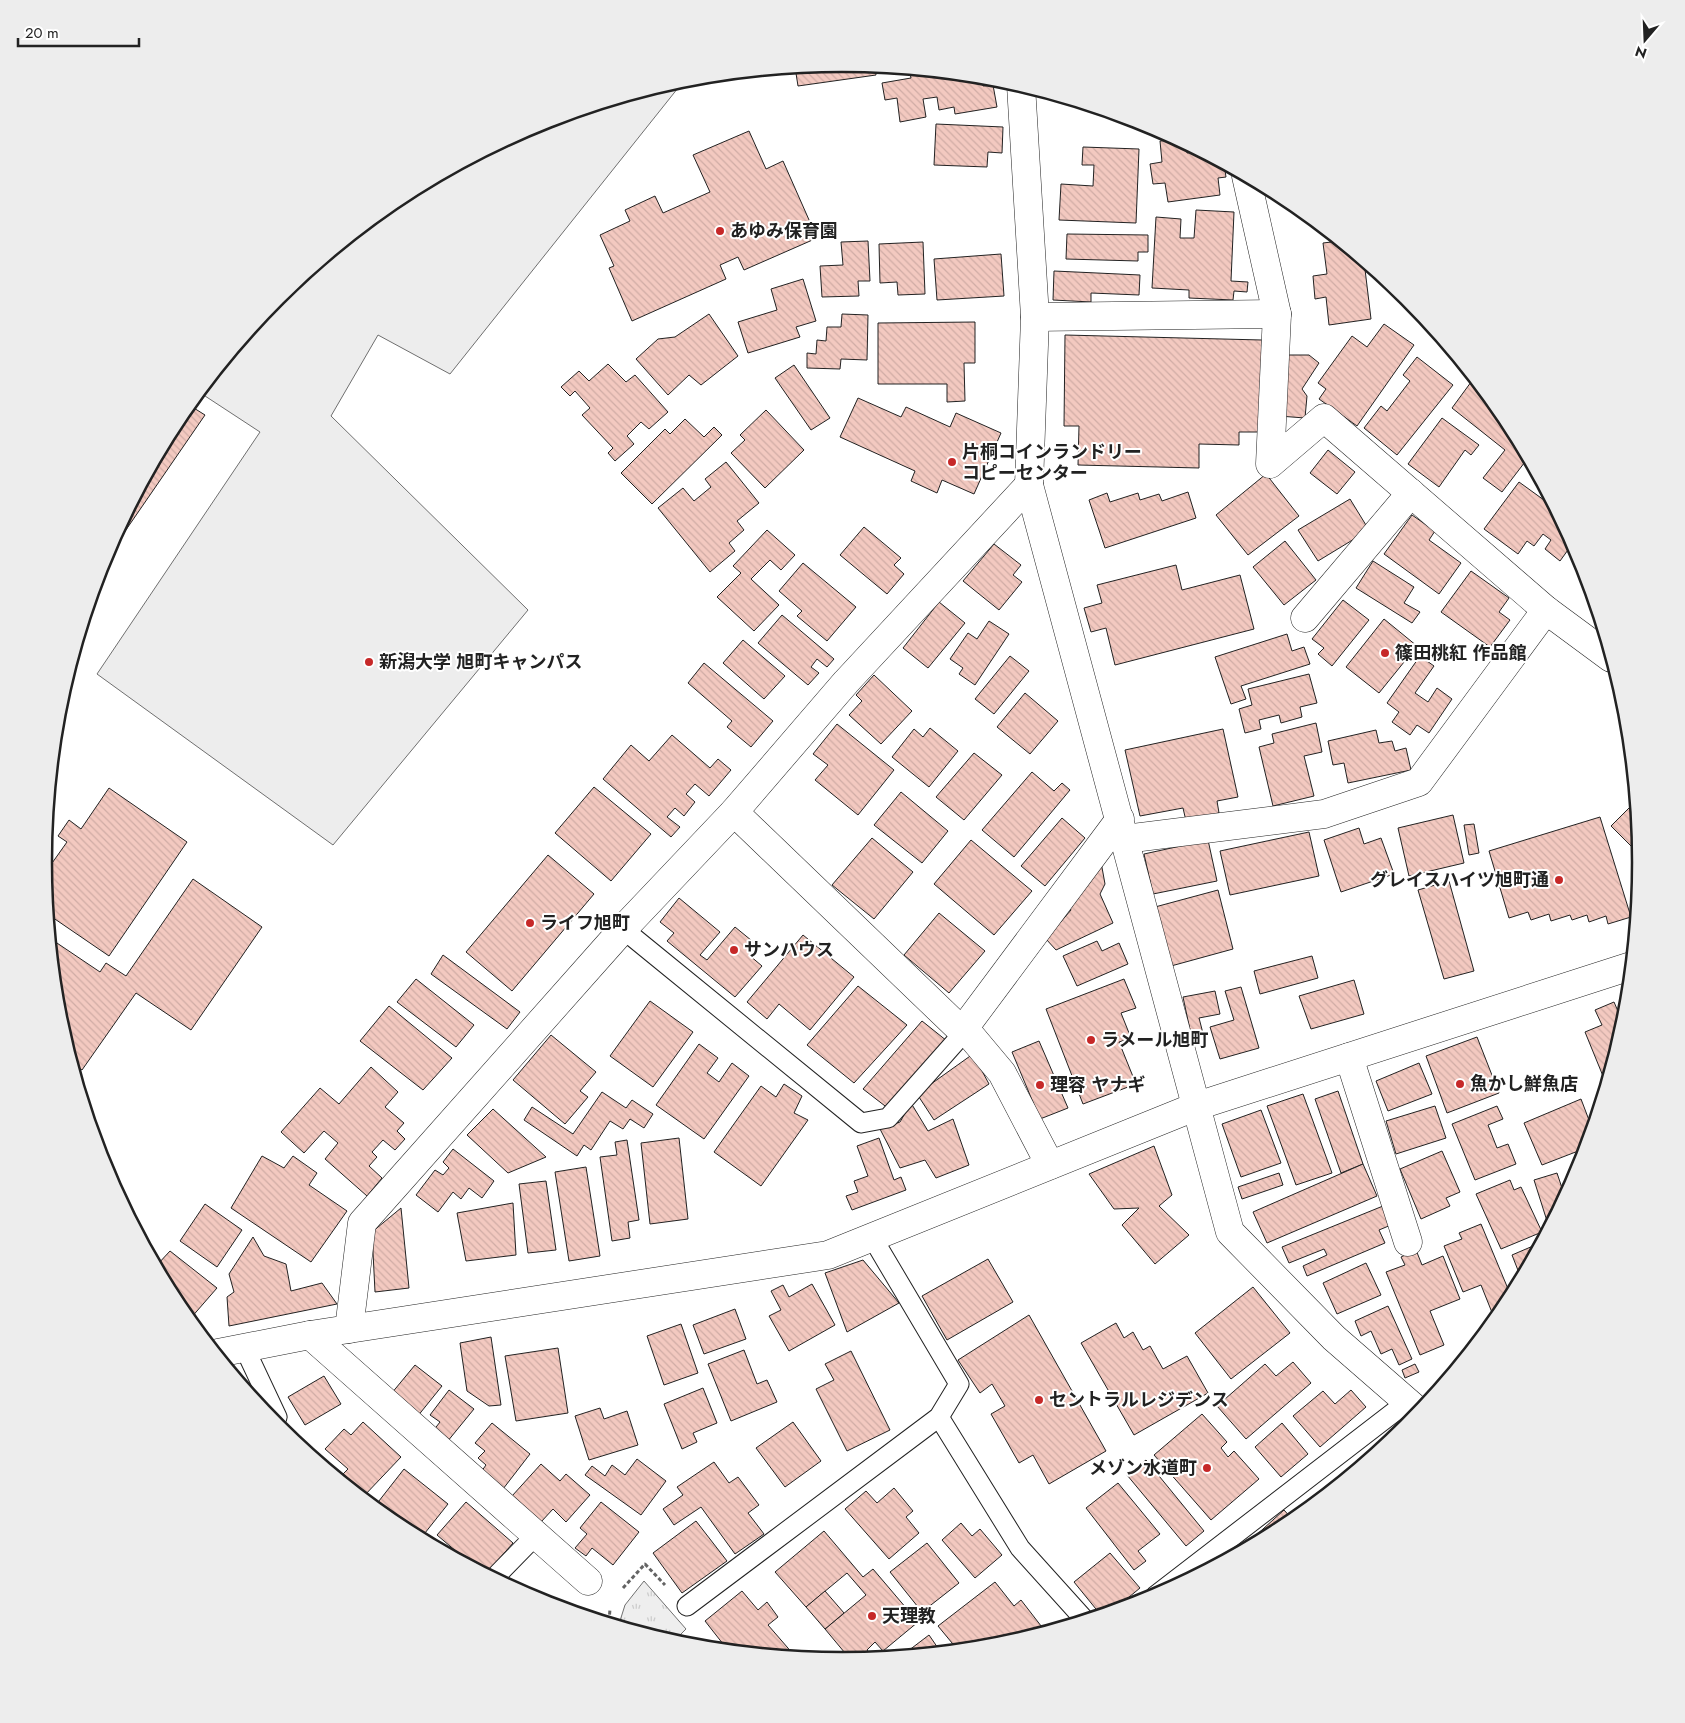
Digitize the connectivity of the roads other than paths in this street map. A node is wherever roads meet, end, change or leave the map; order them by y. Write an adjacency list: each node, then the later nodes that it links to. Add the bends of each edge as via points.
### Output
1 (1021, 92): 4 (street)
2 (1248, 183): 3 (street)
3 (1277, 314): 4 (street); 6 (street, via 1270,464 1324,418)
4 (1036, 317): 5 (street)
5 (1029, 485): 10 (street, via 846,682); 11 (street)
6 (1411, 493): 7 (street); 8 (street)
7 (1546, 610): 9 (street); 11 (street, via 1419,782 1324,814)
8 (1305, 618)
9 (1605, 653)
10 (734, 812): 12 (street); 14 (street)
11 (1123, 829): 14 (street); 16 (street)
12 (623, 930): 14 (lane, via 861,1124 888,1118); 20 (street, via 362,1223)
13 (1626, 968): 15 (street)
14 (964, 1030): 17 (street, via 1002,1073)
15 (1349, 1057): 16 (street); 19 (street)
16 (1197, 1106): 17 (street); 24 (street, via 1230,1232 1334,1338)
17 (1050, 1165): 18 (street)
18 (872, 1237): 20 (street, via 828,1255); 26 (lane, via 959,1384)
19 (1408, 1242)
20 (350, 1329): 21 (street)
21 (310, 1335): 22 (street); 27 (street)
22 (245, 1349): 23 (street); 25 (lane)
23 (224, 1352)
24 (1413, 1407): 28 (lane)
25 (273, 1408)
26 (939, 1417): 31 (lane); 32 (lane, via 1020,1548)
27 (537, 1534): 29 (lane); 30 (street)
28 (1188, 1572)
29 (499, 1573)
30 (588, 1580)
31 (687, 1606)
32 (1080, 1615)

